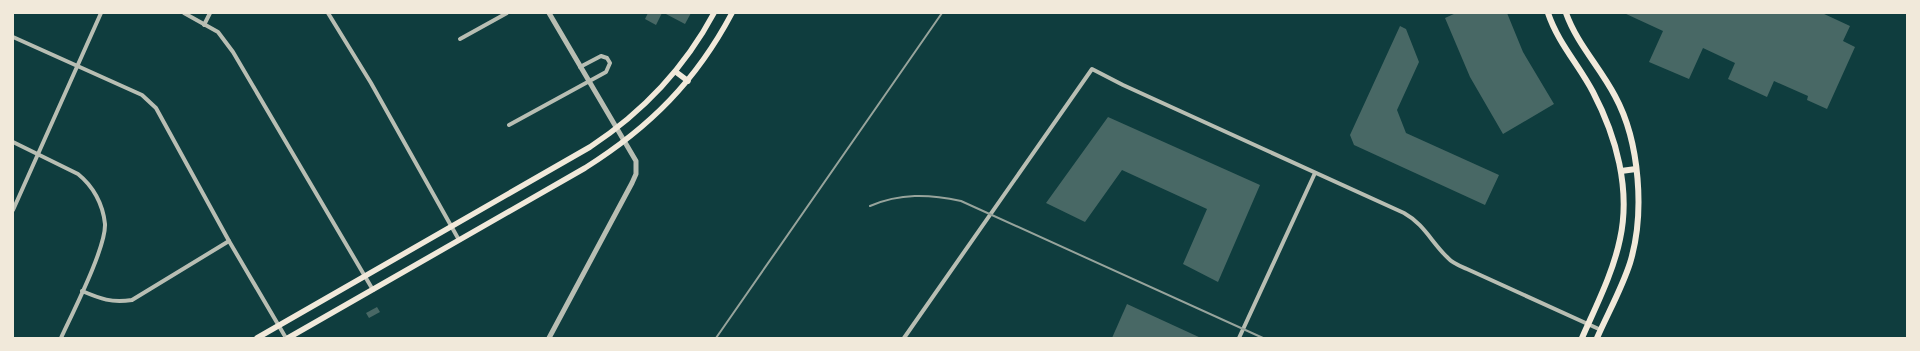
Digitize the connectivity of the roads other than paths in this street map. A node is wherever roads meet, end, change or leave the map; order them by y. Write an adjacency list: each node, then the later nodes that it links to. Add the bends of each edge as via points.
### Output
1 (101, 13): 14 (street)
2 (184, 13): 11 (street)
3 (210, 13): 11 (street)
4 (328, 13): 28 (street, via 371,83)
5 (507, 13): 13 (street)
6 (549, 13): 15 (street)
7 (714, 13): 16 (main road)
8 (732, 13): 17 (main road, via 706,57)
9 (1548, 13): 25 (main road, via 1553,27 1604,112)
10 (1566, 13): 24 (main road, via 1582,46 1616,97 1626,122)
11 (204, 25): 31 (street, via 218,32 232,52)
12 (13, 37): 14 (street)
13 (460, 39)
14 (78, 66): 23 (street); 30 (street, via 142,95 156,108)
15 (580, 67): 18 (street); 18 (street, via 600,56 609,61 608,69)
16 (676, 72): 17 (main road); 20 (main road, via 645,106)
17 (688, 81): 22 (main road, via 660,111)
18 (588, 82): 19 (street); 20 (street)
19 (509, 125)
20 (616, 129): 22 (street); 28 (main road)
21 (13, 142): 23 (street)
22 (624, 142): 29 (main road, via 585,168); 40 (street, via 636,161 636,174)
23 (38, 154): 27 (street); 33 (street, via 78,174 100,202 105,225 104,235)
24 (1636, 170): 25 (main road); 36 (main road, via 1636,237 1630,263)
25 (1621, 171): 34 (main road, via 1621,238 1612,268)
26 (1315, 173): 34 (street, via 1413,218 1448,259 1460,266); 41 (street, via 1092,69); 42 (street)
27 (13, 210)
28 (451, 227): 29 (street); 31 (main road)
29 (459, 240): 32 (main road)
30 (229, 241): 33 (street, via 132,300 104,300); 35 (street)
31 (365, 276): 32 (street); 35 (main road)
32 (373, 290): 39 (main road)
33 (82, 291): 37 (street)
34 (1588, 324): 36 (street); 43 (main road)
35 (278, 326): 38 (main road); 39 (street)
36 (1601, 330): 44 (main road)
37 (61, 338)
38 (257, 338)
39 (287, 338)
40 (549, 338)
41 (904, 338)
42 (1239, 338)
43 (1582, 338)
44 (1597, 338)

